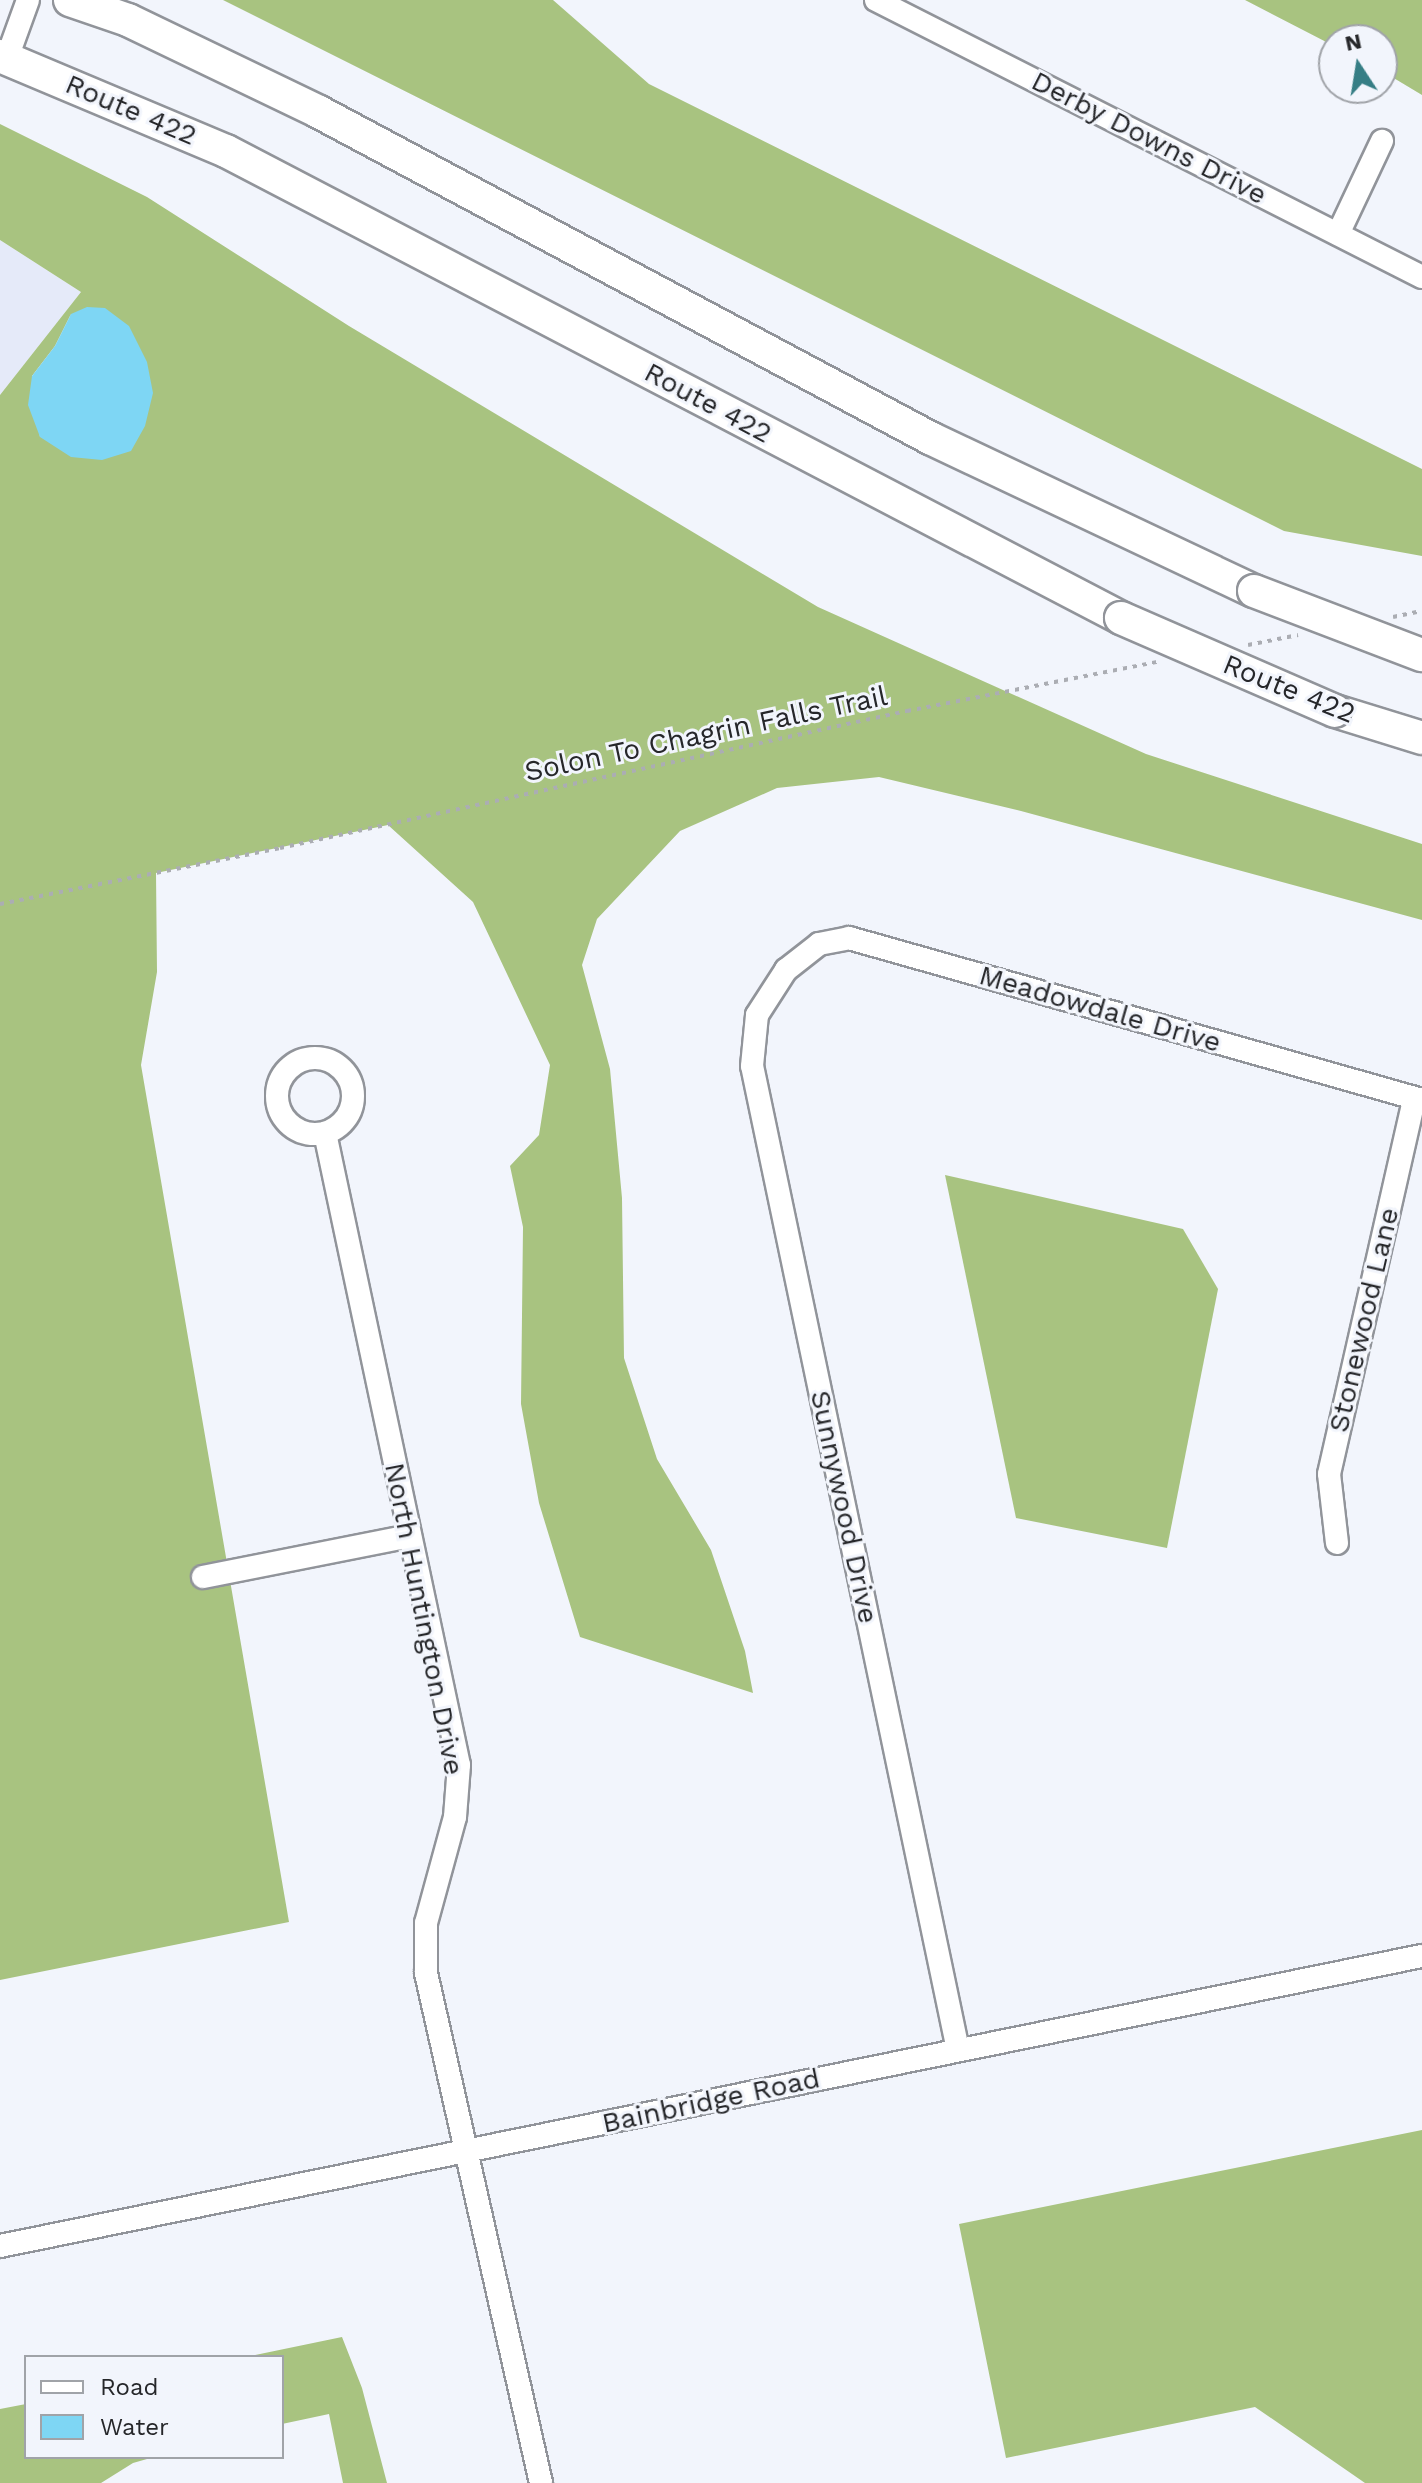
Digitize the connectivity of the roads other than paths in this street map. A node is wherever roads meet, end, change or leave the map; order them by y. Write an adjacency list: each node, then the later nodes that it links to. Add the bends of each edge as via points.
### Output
1 (28, 0): 4 (street)
2 (70, 0): 8 (highway, bridge, via 128,20 319,112 930,438 1254,591)
3 (876, 0): 6 (street, Derby Downs Drive)
4 (4, 57): 9 (highway, Route 422, bridge, via 226,151 1121,618 1335,711)
5 (1382, 141): 6 (street)
6 (1338, 234): 7 (street, Derby Downs Drive)
7 (1422, 277)
8 (1422, 655)
9 (1422, 738)
10 (786, 970): 11 (street, Meadowdale Drive, via 819,944 849,938); 17 (street, Sunnywood Drive, via 757,1015 752,1066)
11 (1418, 1100): 14 (street, Stonewood Lane, via 1329,1474)
12 (325, 1133): 13 (street, North Huntington Drive)
13 (410, 1536): 15 (street); 18 (street, North Huntington Drive, via 459,1765 455,1817 426,1923 426,1973)
14 (1337, 1543)
15 (203, 1577)
16 (1422, 1956): 17 (street, Bainbridge Road)
17 (958, 2050): 18 (street, Bainbridge Road)
18 (467, 2151): 19 (street, Bainbridge Road); 20 (street, North Huntington Drive)
19 (0, 2246)
20 (541, 2483)

